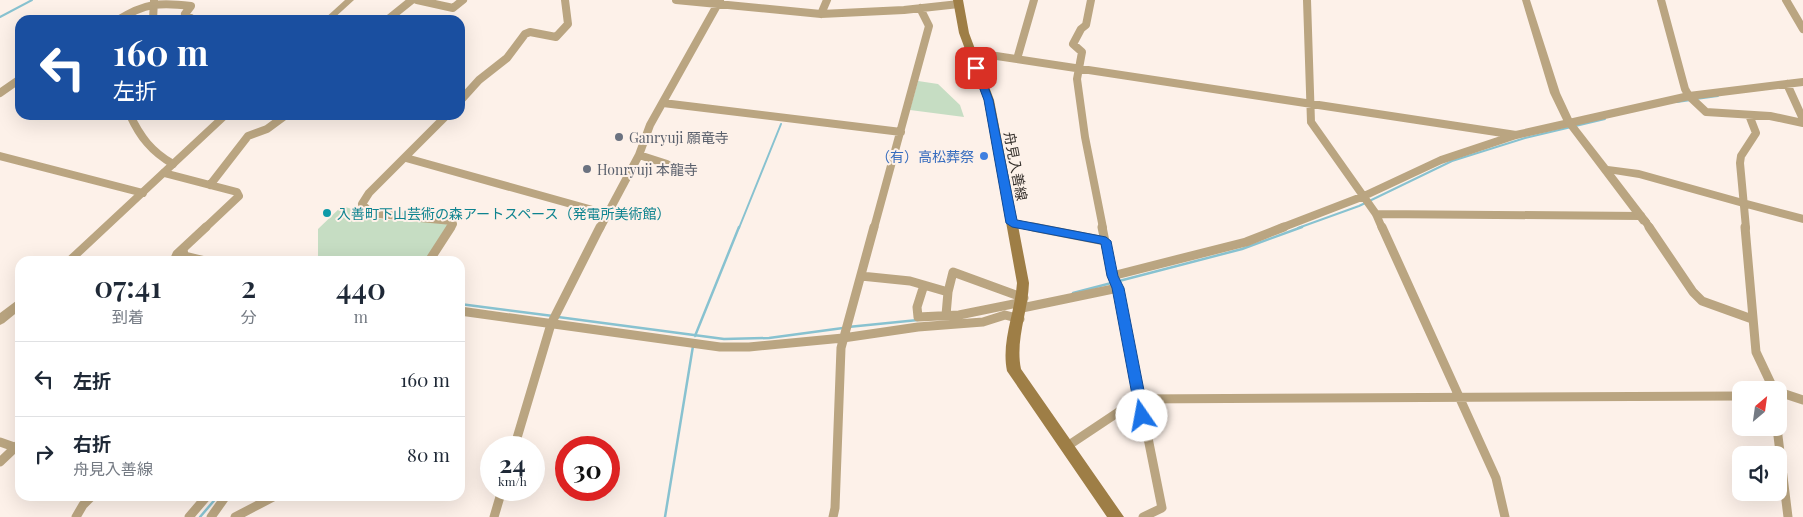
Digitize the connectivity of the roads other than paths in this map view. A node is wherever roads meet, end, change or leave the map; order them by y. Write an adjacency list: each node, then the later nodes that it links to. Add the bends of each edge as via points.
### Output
1 (350, 0): 22 (street)
2 (412, 0): 23 (street)
3 (417, 0): 4 (street, via 453,8)
4 (463, 0)
5 (566, 0): 32 (street, via 568,24 556,37 525,34 506,58)
6 (676, 0): 15 (street)
7 (827, 0): 18 (street)
8 (1034, 0): 26 (street)
9 (1091, 0): 27 (street, via 1086,25 1073,44 1082,52)
10 (1308, 0): 35 (street)
11 (1526, 0): 42 (street, via 1555,94)
12 (1662, 0): 33 (street)
13 (1786, 0): 24 (street)
14 (154, 1): 19 (street); 20 (street); 21 (street, via 191,6)
15 (719, 2): 18 (street); 34 (street)
16 (959, 2): 17 (street); 25 (main road, 舟見入善線)
17 (920, 8): 18 (street); 43 (street, via 929,26)
18 (821, 14)
19 (125, 15)
20 (153, 15)
21 (186, 15)
22 (333, 15)
23 (393, 15)
24 (1803, 29)
25 (970, 52): 26 (street); 60 (main road, 舟見入善線, via 989,100)
26 (1017, 59): 27 (street)
27 (1078, 69): 35 (street); 61 (street, via 1085,136)
28 (15, 82): 31 (street)
29 (1803, 82): 30 (street)
30 (1787, 84): 33 (street); 41 (street)
31 (0, 93)
32 (465, 95)
33 (1689, 96): 36 (street, via 1706,112); 42 (street)
34 (663, 103): 43 (street); 45 (street, via 650,125)
35 (1311, 103): 44 (street); 54 (street, via 1311,122 1315,130)
36 (1749, 115): 41 (street); 55 (street, via 1756,134 1741,156)
37 (132, 120): 48 (street, via 154,154)
38 (221, 120): 48 (street)
39 (279, 120): 52 (street, via 248,136)
40 (442, 120): 47 (street)
41 (1803, 121)
42 (1569, 122): 44 (street); 50 (street)
43 (901, 132): 67 (street)
44 (1516, 135): 54 (street, via 1442,160)
45 (639, 155): 49 (street); 56 (street)
46 (0, 156): 53 (street)
47 (406, 158): 56 (street); 66 (street, via 369,193 362,204 378,214 452,221 454,224)
48 (173, 164): 51 (street)
49 (667, 164)
50 (1605, 169): 55 (street, via 1639,174); 58 (street)
51 (164, 173): 52 (street); 53 (street)
52 (210, 185): 62 (street, via 237,192 239,196)
53 (143, 193): 63 (street)
54 (1364, 196): 57 (street); 68 (street, via 1246,242)
55 (1743, 203): 59 (street); 76 (street)
56 (607, 214): 78 (street)
57 (1376, 214): 58 (street); 83 (street)
58 (1643, 218): 76 (street, via 1702,301)
59 (1803, 219)
60 (1012, 223): 61 (street); 73 (main road, 舟見入善線, via 1023,283)
61 (1106, 241): 68 (street)
62 (183, 249): 64 (street); 65 (street)
63 (74, 256)
64 (176, 256)
65 (184, 256)
66 (432, 256)
67 (861, 276): 69 (street); 79 (street)
68 (1112, 276): 70 (street)
69 (924, 285): 71 (street); 75 (street, via 917,307 918,317)
70 (1118, 288): 73 (street); 84 (street)
71 (948, 292): 73 (street, via 953,272); 75 (street)
72 (15, 307): 77 (street)
73 (1022, 307): 75 (street); 79 (street, via 983,322); 90 (main road, 舟見入善線, via 1010,349 1014,370)
74 (465, 312): 78 (street)
75 (946, 315)
76 (1752, 319): 80 (street, via 1756,352)
77 (0, 320)
78 (551, 324): 79 (street, via 720,347); 86 (street)
79 (843, 338): 103 (street)
80 (1770, 381)
81 (1788, 395): 85 (street)
82 (1732, 396): 83 (street)
83 (1458, 398): 84 (street); 106 (street, via 1496,478)
84 (1138, 399): 90 (street); 105 (street, via 1162,508)
85 (1803, 400)
86 (518, 436)
87 (1778, 436): 107 (street)
88 (0, 442): 89 (street)
89 (15, 446)
90 (1066, 447): 104 (main road, 舟見入善線)
91 (15, 450): 92 (street)
92 (0, 462)
93 (87, 501): 98 (street)
94 (203, 501): 99 (street)
95 (222, 501): 100 (street)
96 (265, 501): 101 (street)
97 (499, 501): 102 (street)
98 (76, 517)
99 (190, 517)
100 (211, 517)
101 (235, 517)
102 (494, 517)
103 (833, 517)
104 (1116, 517)
105 (1143, 517)
106 (1505, 517)
107 (1788, 517)

